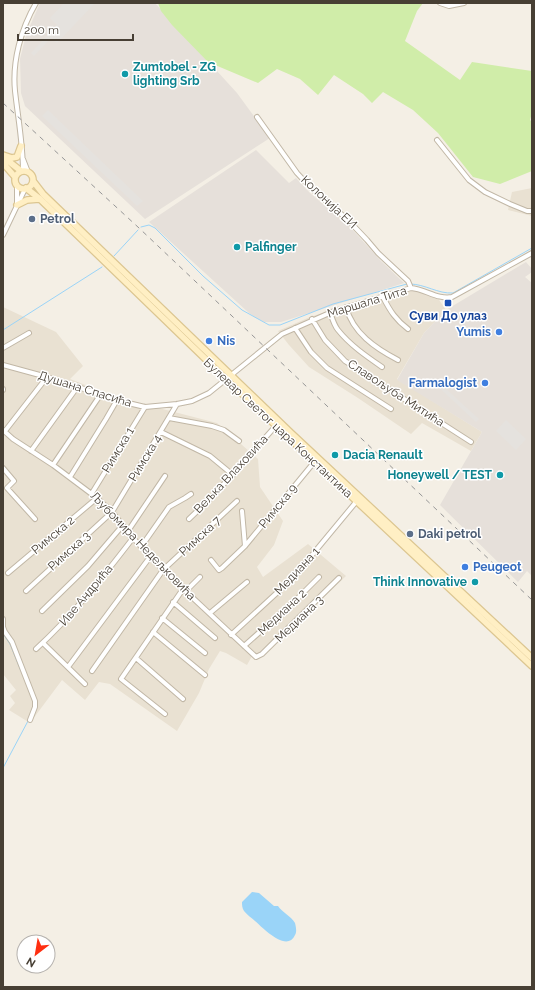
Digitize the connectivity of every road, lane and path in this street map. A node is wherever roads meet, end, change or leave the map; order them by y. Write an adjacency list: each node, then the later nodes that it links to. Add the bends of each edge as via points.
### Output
1 (36, 3): 6 (street, via 25,26 16,63 15,83)
2 (440, 3): 3 (street, via 449,6)
3 (464, 3)
4 (257, 117): 19 (street, Колонија ЕИ, via 310,187 348,220)
5 (437, 140): 16 (street, via 470,180 485,192)
6 (21, 146): 7 (main road, via 17,157); 9 (street)
7 (3, 156): 9 (main road, via 14,167)
8 (3, 163): 10 (main road)
9 (24, 171): 10 (main road); 11 (main road)
10 (15, 177): 12 (main road)
11 (33, 181): 13 (main road); 32 (main road, Булевар Светог цара Константина, via 43,194)
12 (17, 185): 13 (main road); 15 (street)
13 (26, 188): 14 (main road, Булевар Светог цара Константина); 15 (street)
14 (40, 199): 15 (main road, via 27,200); 32 (main road, Булевар Светог цара Константина)
15 (17, 205): 17 (street)
16 (532, 211)
17 (3, 236)
18 (532, 252): 19 (street, Маршала Тита, via 452,297 440,297)
19 (409, 285): 20 (street, Маршала Тита)
20 (383, 297): 21 (street, Маршала Тита); 25 (street, via 398,322)
21 (346, 307): 22 (street, Маршала Тита); 28 (street, via 354,327 374,346)
22 (330, 312): 23 (street, Маршала Тита); 30 (street, via 337,328 351,344)
23 (312, 319): 24 (street, Маршала Тита); 44 (street, Славољуба Митића, via 326,340 346,361)
24 (295, 328): 32 (street, Маршала Тита, via 277,337); 38 (street, via 311,352 327,368)
25 (408, 329)
26 (29, 333): 27 (street)
27 (3, 348)
28 (398, 360)
29 (3, 365): 31 (street, Душана Спасића)
30 (382, 367)
31 (47, 377): 33 (street, Душана Спасића); 41 (street)
32 (229, 378): 36 (street, Душана Спасића, via 200,398); 56 (main road, Булевар Светог цара Константина); 91 (main road, Булевар Светог цара Константина)
33 (78, 386): 34 (street, Душана Спасића); 45 (street)
34 (101, 394): 35 (street, Душана Спасића); 46 (street)
35 (117, 400): 37 (street, Душана Спасића); 51 (street)
36 (177, 404): 37 (street, Душана Спасића); 39 (street, Римска 4)
37 (145, 407): 52 (street, Римска 1)
38 (391, 409)
39 (169, 418): 42 (street, Римска 4); 43 (street, via 212,426 224,430)
40 (273, 429): 49 (street, Вељка Влаховића)
41 (4, 431): 45 (street, Љубомира Недељковића)
42 (161, 432): 49 (street, via 210,456); 58 (street, Римска 4)
43 (239, 441)
44 (471, 442)
45 (31, 451): 46 (street, Љубомира Недељковића)
46 (53, 465): 51 (street, Љубомира Недељковића)
47 (311, 466): 64 (street, Римска 9)
48 (3, 468): 59 (street, via 14,481 7,488)
49 (233, 475): 60 (street, Вељка Влаховића)
50 (165, 476): 62 (street)
51 (70, 477): 52 (street, Љубомира Недељковића)
52 (92, 493): 54 (street, Љубомира Недељковића)
53 (191, 494): 65 (street, via 169,507)
54 (97, 498): 58 (street, Љубомира Недељковића); 69 (street, Римска 2)
55 (237, 501): 68 (street, Римска 7)
56 (356, 502): 83 (street, Медиана 1, via 293,578); 92 (main road, Булевар Светог цара Константина)
57 (242, 511): 64 (street, Римска 9)
58 (112, 512): 61 (street, Љубомира Недељковића); 74 (street, Римска 3)
59 (35, 519)
60 (189, 519)
61 (123, 524): 62 (street, Љубомира Недељковића); 77 (street, via 88,566)
62 (128, 530): 63 (street, Љубомира Недељковића)
63 (133, 538): 65 (street, Љубомира Недељковића); 85 (street, Иве Андрића, via 98,583 59,628)
64 (245, 546): 67 (street, Римска 9, via 220,570)
65 (141, 547): 66 (street, Љубомира Недељковића)
66 (150, 557): 68 (street, Љубомира Недељковића); 93 (street)
67 (211, 560)
68 (163, 570): 75 (street, Љубомира Недељковића); 94 (street, Римска 7)
69 (8, 573)
70 (200, 577): 75 (street)
71 (319, 577): 86 (street, Медиана 2)
72 (339, 578): 89 (street, Медиана 3)
73 (248, 582): 78 (street)
74 (26, 590)
75 (184, 590): 76 (street); 78 (street, Љубомира Недељковића)
76 (173, 602): 80 (street); 84 (street)
77 (42, 611)
78 (210, 613): 83 (street, Љубомира Недељковића)
79 (3, 618): 81 (street)
80 (162, 618): 82 (street); 88 (street)
81 (3, 627): 99 (street, via 12,642 35,701)
82 (153, 632): 90 (street); 95 (street)
83 (232, 635): 86 (street, Љубомира Недељковића)
84 (215, 638)
85 (43, 642): 87 (street, Иве Андрића); 93 (street)
86 (244, 646): 89 (street, Љубомира Недељковића)
87 (36, 649)
88 (205, 653)
89 (256, 657)
90 (136, 658): 97 (street); 98 (street, via 121,679)
91 (532, 658)
92 (532, 666)
93 (68, 667): 96 (street)
94 (92, 671)
95 (205, 675)
96 (85, 684)
97 (183, 699)
98 (164, 714)
99 (30, 720)

